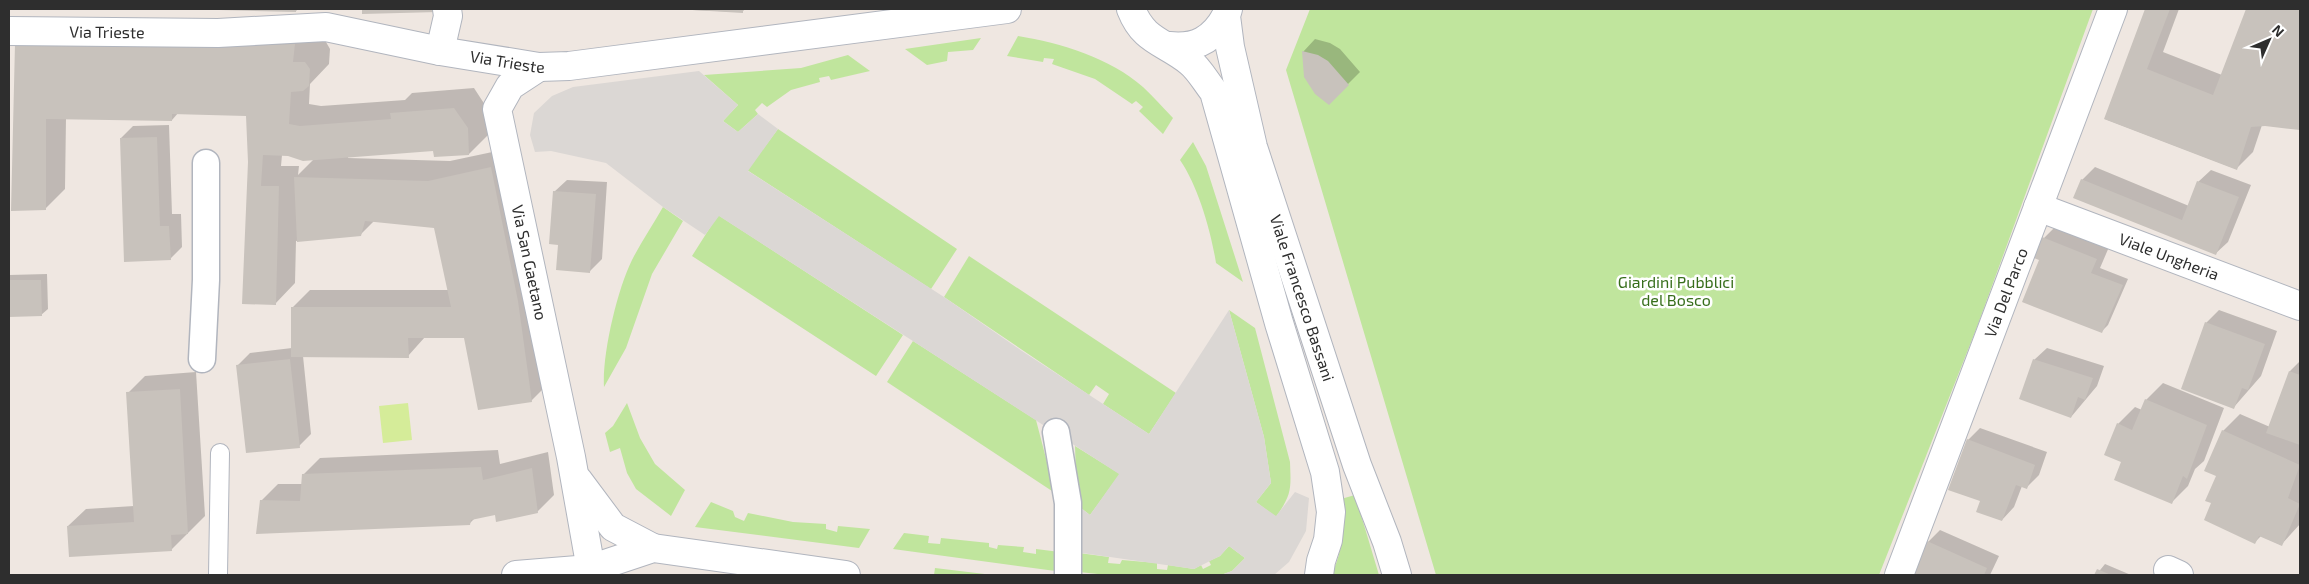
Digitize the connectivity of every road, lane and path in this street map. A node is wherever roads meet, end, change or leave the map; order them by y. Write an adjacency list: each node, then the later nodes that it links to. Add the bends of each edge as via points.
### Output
1 (447, 9): 8 (street)
2 (1007, 9): 9 (street, Via Trieste, via 569,66)
3 (1131, 9): 7 (street, Viale Francesco Bassani, via 1144,33)
4 (2113, 9): 11 (street, Via Del Parco)
5 (1227, 12): 7 (street, Viale Francesco Bassani, via 1220,28 1209,38 1183,48); 18 (street, Viale Francesco Bassani, via 1230,47 1253,147 1357,465)
6 (9, 31): 8 (street, Via Trieste, via 218,33 326,27)
7 (1169, 46): 24 (street, Viale Francesco Bassani, via 1192,63 1214,92 1325,472 1332,512)
8 (440, 51): 9 (street, Via Trieste)
9 (539, 67): 16 (street, Via San Gaetano, via 510,86 497,110)
10 (206, 163): 13 (street)
11 (2038, 207): 12 (street, Viale Ungheria); 25 (street, Via Del Parco)
12 (2300, 306)
13 (202, 359)
14 (1056, 432): 23 (street, via 1068,504)
15 (220, 453): 20 (lane)
16 (574, 475): 17 (street, Via San Gaetano, via 613,528); 19 (street, Via San Gaetano)
17 (653, 548): 19 (street); 22 (street)
18 (1397, 571)
19 (591, 572): 21 (street)
20 (218, 575)
21 (516, 575)
22 (846, 575)
23 (1068, 575)
24 (1319, 575)
25 (1899, 575)

